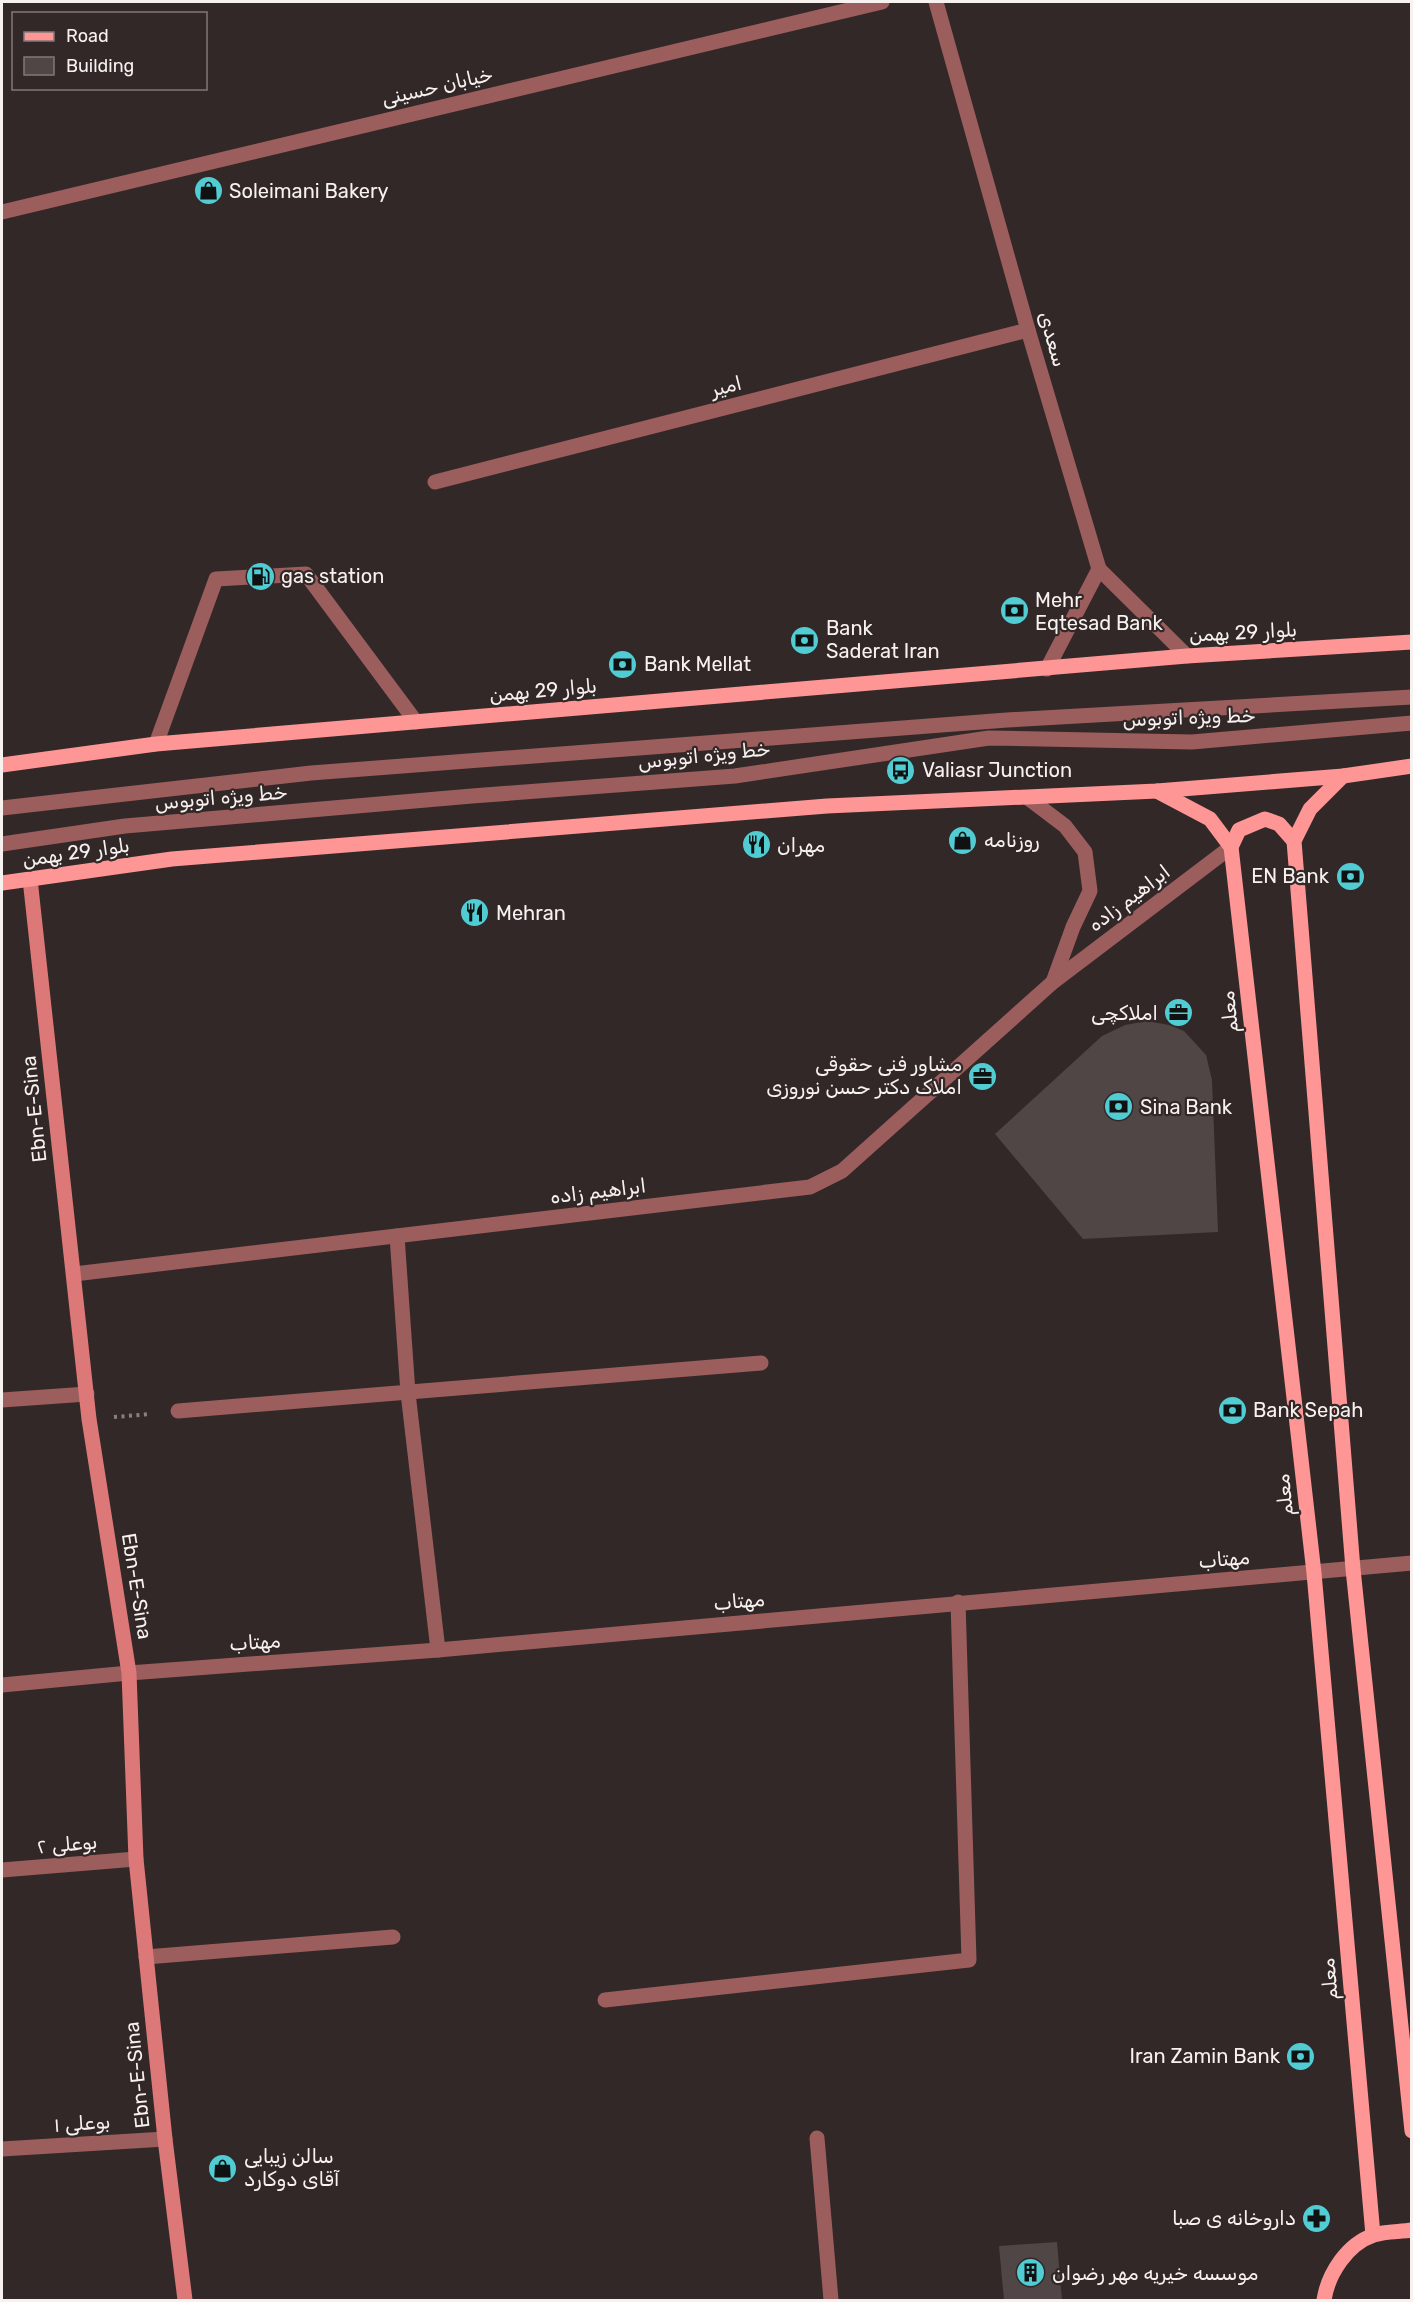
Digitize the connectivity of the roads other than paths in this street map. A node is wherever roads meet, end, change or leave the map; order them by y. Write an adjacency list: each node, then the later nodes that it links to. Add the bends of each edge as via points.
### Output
1 (882, 2): 3 (street, خیابان حسینی)
2 (936, 2): 4 (street, سعدی)
3 (2, 212)
4 (1028, 330): 5 (street, امیر); 6 (street, سعدی)
5 (435, 482)
6 (1099, 569): 8 (street, سعدی); 9 (street)
7 (1412, 642): 8 (main road, بلوار 29 بهمن)
8 (1187, 656): 9 (main road, بلوار 29 بهمن)
9 (1047, 669): 11 (main road, بلوار 29 بهمن)
10 (1412, 697): 19 (street, خط ویژه اتوبوس, via 1007,720 311,773)
11 (416, 722): 13 (main road, بلوار 29 بهمن); 13 (street, via 306,574 216,579)
12 (1412, 723): 21 (street, خط ویژه اتوبوس, via 1192,742 989,738 735,776 125,826)
13 (156, 744): 14 (main road, بلوار 29 بهمن)
14 (2, 765)
15 (1412, 766): 16 (main road, بلوار 29 بهمن)
16 (1343, 776): 17 (main road, بلوار 29 بهمن); 20 (main road, via 1310,809)
17 (1157, 792): 18 (main road, بلوار 29 بهمن); 22 (main road, via 1210,819)
18 (1028, 798): 23 (main road, بلوار 29 بهمن, via 827,806 208,856); 25 (street, ابراهیم زاده, via 1065,826 1085,852 1088,871 1090,891)
19 (2, 808)
20 (1294, 841): 22 (main road, via 1280,824 1265,819 1239,830); 34 (main road)
21 (2, 844)
22 (1231, 847): 25 (street, ابراهیم زاده); 35 (main road, معلم)
23 (30, 879): 24 (main road, بلوار 29 بهمن); 27 (main road, Ebn-E-Sina)
24 (2, 884)
25 (1053, 982): 26 (street, ابراهیم زاده, via 842,1171 810,1187)
26 (398, 1236): 27 (street, ابراهیم زاده); 29 (street)
27 (74, 1274): 30 (main road, Ebn-E-Sina)
28 (761, 1363): 29 (street)
29 (408, 1393): 32 (street); 37 (street)
30 (87, 1394): 31 (street); 38 (main road, Ebn-E-Sina)
31 (2, 1400)
32 (178, 1411)
33 (1412, 1563): 34 (street, مهتاب)
34 (1353, 1569): 35 (street, مهتاب); 45 (main road)
35 (1314, 1573): 36 (street, مهتاب); 50 (main road, معلم)
36 (958, 1602): 37 (street, مهتاب); 44 (street, via 969,1960)
37 (438, 1650): 38 (street, مهتاب)
38 (129, 1673): 39 (street, مهتاب); 40 (main road, Ebn-E-Sina)
39 (2, 1685)
40 (136, 1859): 41 (street, بوعلی ۲); 43 (main road, Ebn-E-Sina)
41 (2, 1870)
42 (393, 1937): 43 (street)
43 (146, 1957): 47 (main road, Ebn-E-Sina)
44 (605, 2000)
45 (1412, 2131)
46 (817, 2138): 52 (street)
47 (165, 2139): 48 (street, بوعلی ۱); 51 (main road, Ebn-E-Sina)
48 (2, 2149)
49 (1412, 2230): 50 (main road)
50 (1373, 2235): 53 (main road, via 1352,2248 1336,2266)
51 (185, 2301)
52 (831, 2301)
53 (1324, 2301)

